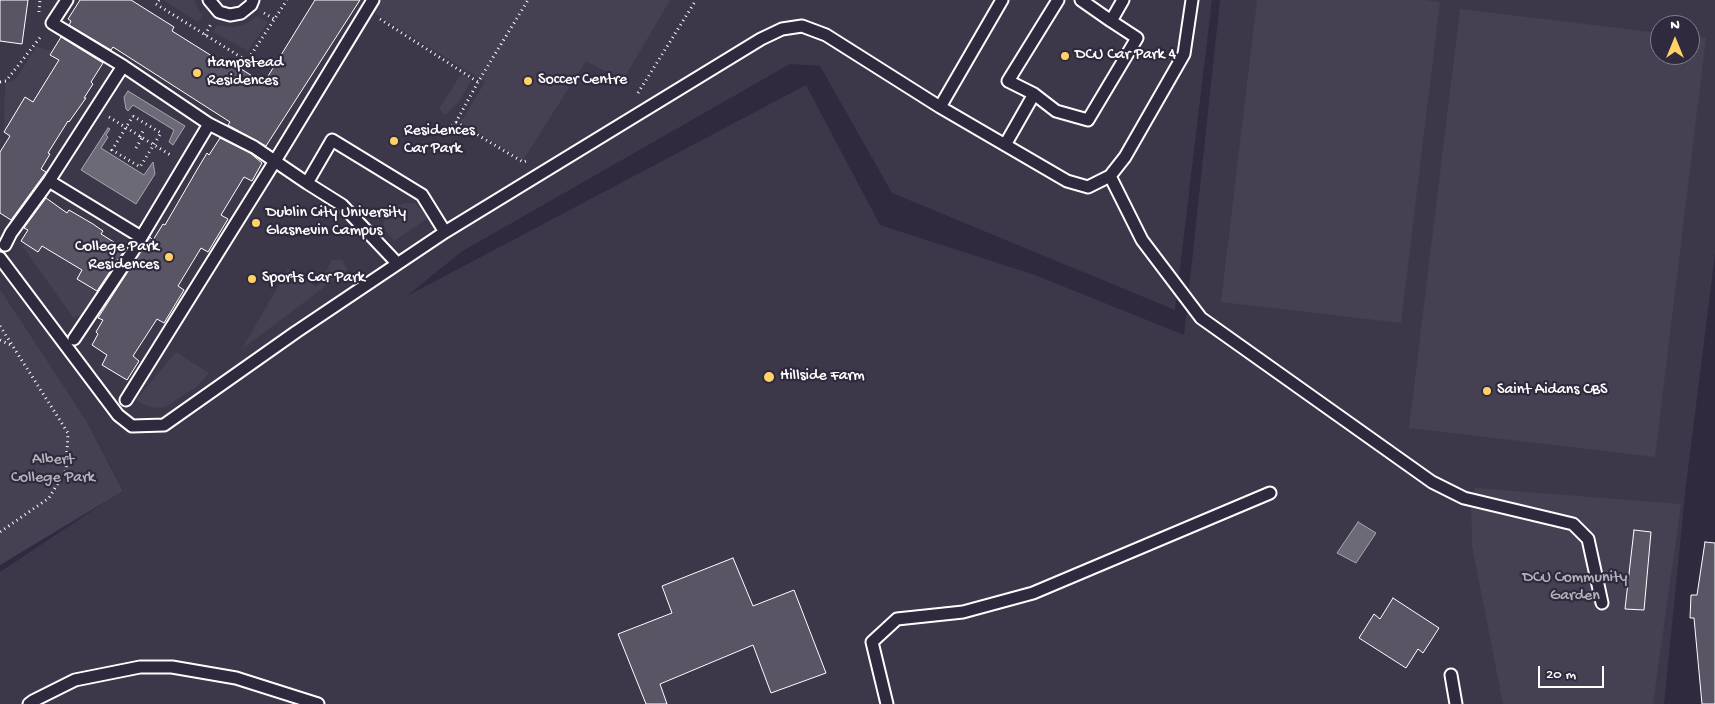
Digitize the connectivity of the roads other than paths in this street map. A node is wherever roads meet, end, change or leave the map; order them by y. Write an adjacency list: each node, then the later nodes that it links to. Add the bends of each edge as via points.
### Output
1 (67, 0): 11 (lane, via 52,23)
2 (209, 0): 3 (lane, via 219,12 230,15 242,13)
3 (253, 0)
4 (373, 0): 16 (lane)
5 (1002, 0): 13 (lane)
6 (1058, 0): 12 (lane, via 1008,81)
7 (1081, 0): 10 (lane)
8 (1123, 0): 10 (lane)
9 (1192, 0): 17 (lane, via 1184,54 1125,157)
10 (1112, 21): 12 (lane, via 1138,38 1088,120 1056,111)
11 (123, 66): 14 (lane); 18 (lane)
12 (1034, 94): 15 (lane)
13 (940, 107): 15 (lane); 20 (lane, via 826,35 802,26 782,29)
14 (209, 124): 16 (lane); 21 (lane)
15 (1005, 145): 17 (lane, via 1067,181 1088,187)
16 (275, 161): 19 (lane); 26 (lane)
17 (1110, 176): 28 (lane, via 1142,240 1201,318 1432,482 1464,498 1573,524 1588,539)
18 (50, 181): 21 (lane); 22 (lane)
19 (307, 183): 20 (lane, via 332,140 422,194); 24 (lane, via 342,204)
20 (445, 232): 24 (lane)
21 (141, 237): 25 (lane)
22 (4, 245)
23 (0, 258): 24 (lane, via 103,397 132,426 164,425)
24 (397, 264)
25 (74, 340)
26 (126, 400)
27 (1270, 493): 32 (lane, via 1033,593 963,612 897,619 872,642)
28 (1602, 603)
29 (1451, 674): 33 (lane)
30 (29, 704): 31 (lane, via 75,680 140,667 172,667 236,678)
31 (318, 704)
32 (887, 704)
33 (1456, 704)

